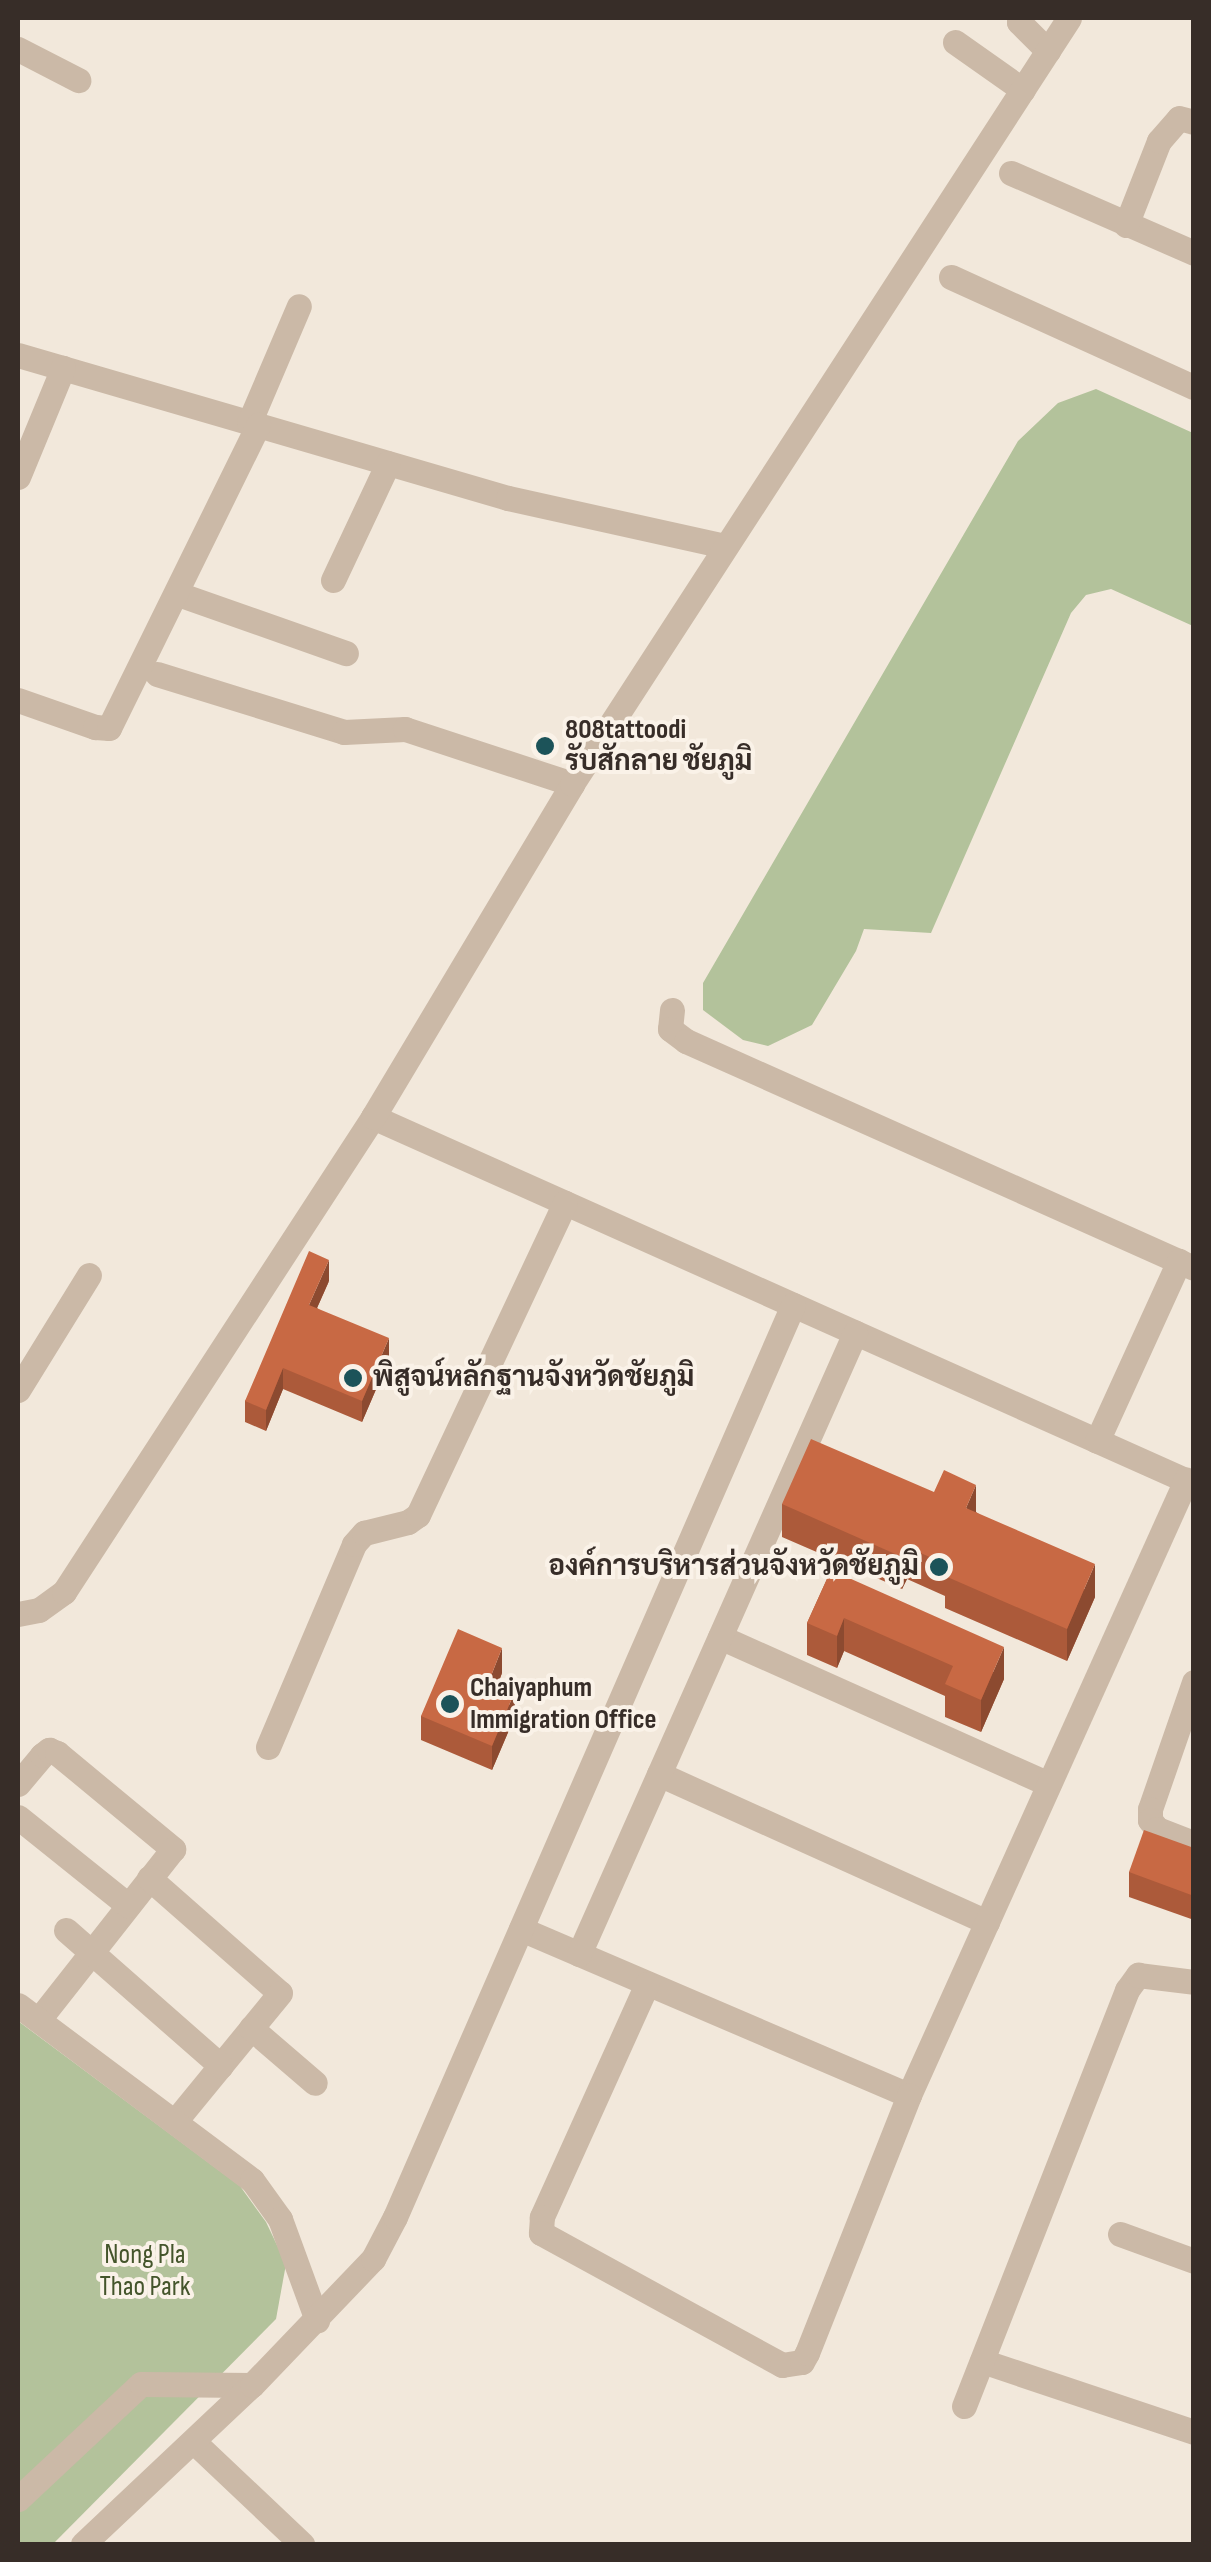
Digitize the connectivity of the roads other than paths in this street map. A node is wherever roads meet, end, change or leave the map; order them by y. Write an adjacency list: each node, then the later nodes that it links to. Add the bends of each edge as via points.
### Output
1 (1020, 18): 5 (street)
2 (1069, 18): 5 (street)
3 (955, 42): 7 (street)
4 (18, 48): 6 (street)
5 (1048, 51): 7 (street)
6 (78, 80)
7 (1023, 90): 20 (street)
8 (1194, 122): 10 (street, via 1179,118 1159,140)
9 (1011, 174): 10 (street)
10 (1126, 225): 11 (street)
11 (1194, 252)
12 (951, 277): 16 (street)
13 (300, 306): 17 (street)
14 (18, 355): 15 (street)
15 (63, 368): 17 (street); 19 (street)
16 (1194, 386)
17 (254, 424): 18 (street); 22 (street)
18 (388, 463): 20 (street, via 508,498); 21 (street)
19 (18, 476)
20 (726, 546): 26 (street)
21 (333, 580)
22 (178, 594): 23 (street); 25 (street, via 109,728)
23 (346, 653)
24 (157, 674): 26 (street, via 344,732 406,729)
25 (18, 700)
26 (572, 784): 28 (street)
27 (672, 1010): 30 (street, via 670,1029 686,1041)
28 (373, 1117): 29 (street); 37 (street, via 64,1592 39,1610)
29 (565, 1203): 32 (street); 40 (street, via 418,1515 364,1532 354,1544)
30 (1186, 1265): 35 (street)
31 (89, 1275): 34 (street)
32 (793, 1305): 33 (street); 49 (street)
33 (855, 1332): 35 (street); 38 (street)
34 (18, 1390)
35 (1097, 1441): 36 (street)
36 (1190, 1482): 43 (street)
37 (18, 1614)
38 (720, 1638): 41 (street); 43 (street)
39 (1194, 1682): 45 (street, via 1150,1808 1157,1829)
40 (268, 1747)
41 (659, 1774): 48 (street); 52 (street)
42 (18, 1784): 46 (street, via 49,1750 57,1753 174,1849)
43 (1049, 1784): 48 (street)
44 (18, 1816): 47 (street)
45 (1194, 1843)
46 (150, 1878): 47 (street); 56 (street, via 280,1993)
47 (128, 1905): 51 (street)
48 (988, 1922): 59 (street)
49 (521, 1929): 52 (street); 63 (street, via 395,2216 372,2259)
50 (66, 1930): 51 (street)
51 (91, 1952): 55 (street); 57 (street)
52 (579, 1954): 54 (street)
53 (1194, 1982): 64 (street, via 1138,1975 1127,1990)
54 (647, 1984): 59 (street); 59 (street, via 542,2216 541,2233 782,2364 792,2367 807,2352)
55 (28, 2011): 60 (street)
56 (252, 2028): 57 (street); 58 (street)
57 (220, 2066): 60 (street)
58 (315, 2083)
59 (909, 2095)
60 (176, 2120): 63 (street, via 252,2180 280,2219)
61 (1120, 2234): 62 (street)
62 (1194, 2261)
63 (317, 2320): 65 (street)
64 (982, 2360): 66 (street); 67 (street)
65 (252, 2385): 68 (street); 69 (street, via 142,2384)
66 (964, 2406)
67 (1194, 2432)
68 (194, 2442): 70 (street); 71 (street)
69 (18, 2499)
70 (100, 2539)
71 (302, 2544)

